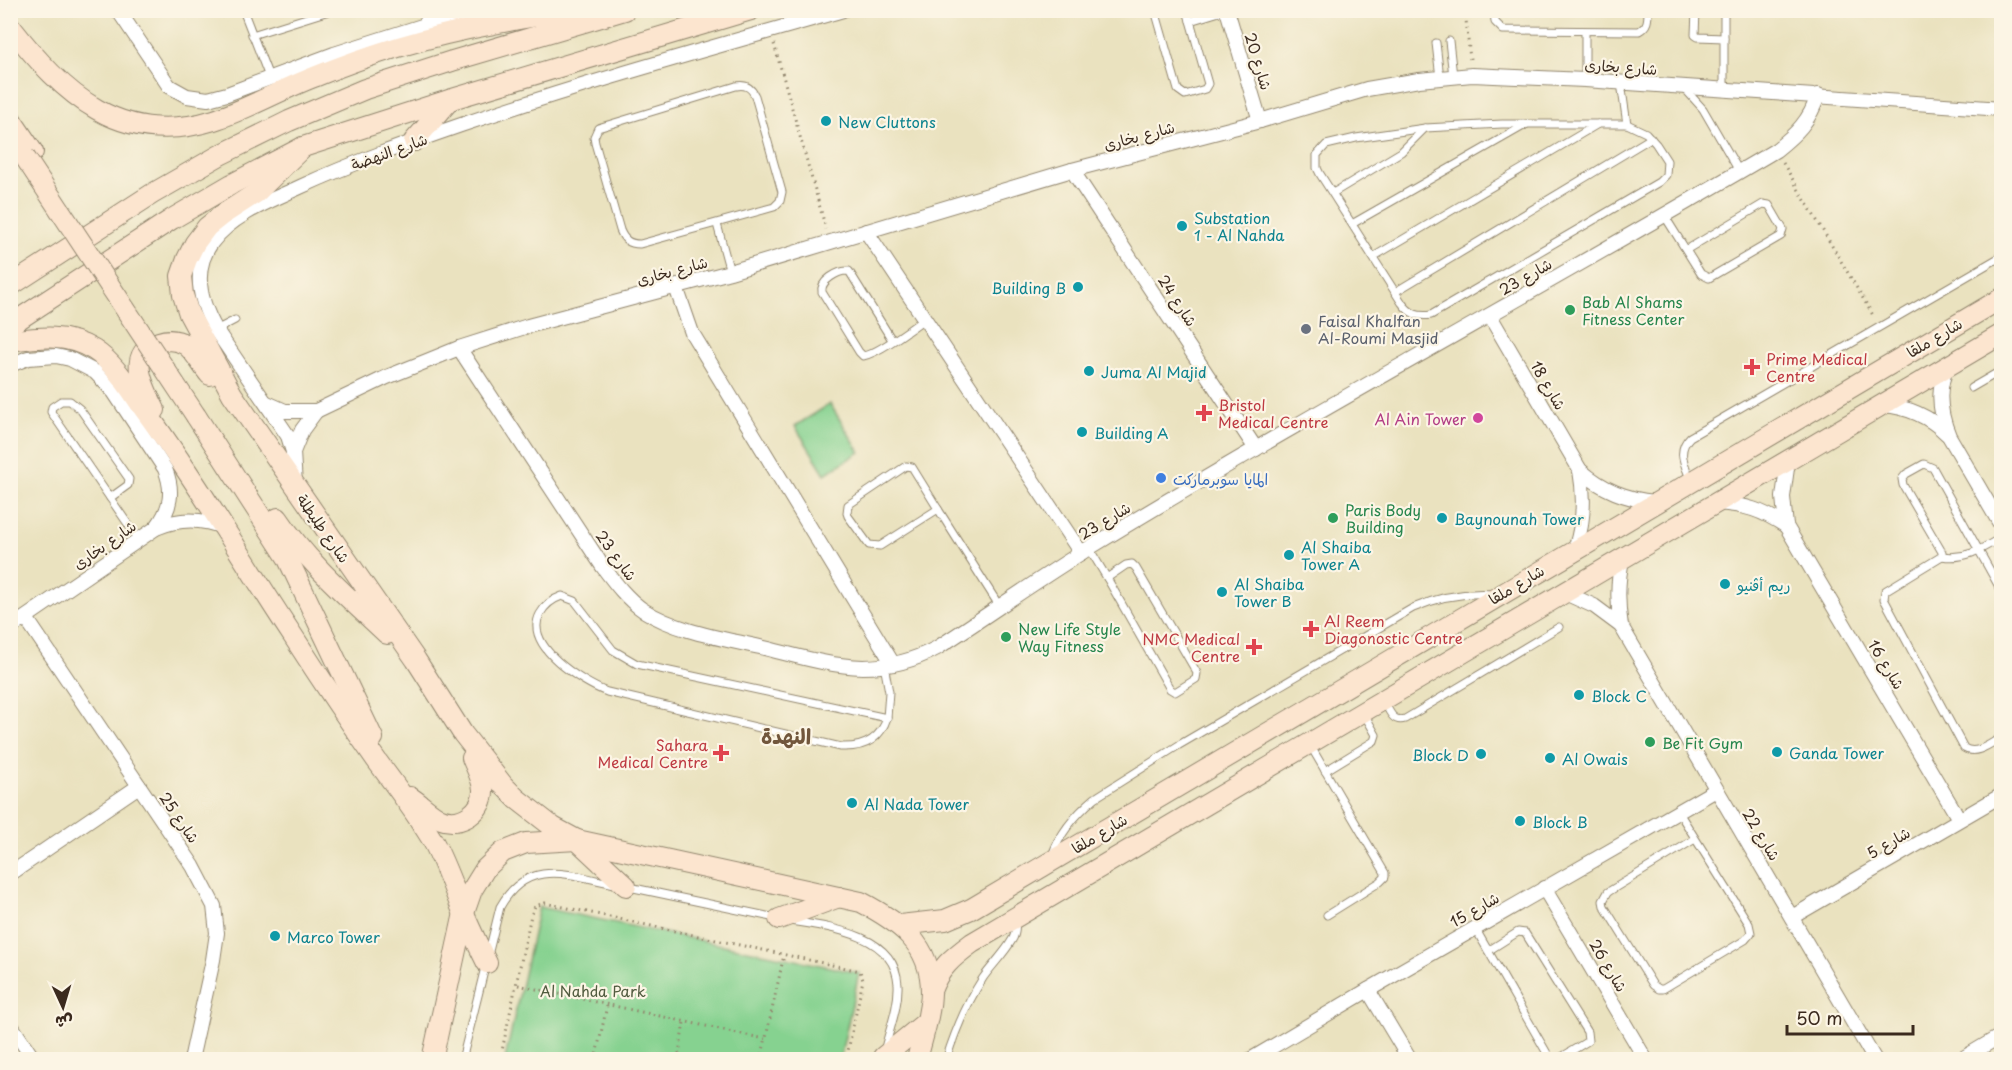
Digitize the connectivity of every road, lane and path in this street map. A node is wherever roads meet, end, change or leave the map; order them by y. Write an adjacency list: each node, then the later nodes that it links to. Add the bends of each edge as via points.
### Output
1 (118, 10): 29 (street, via 169,86 187,96 208,99)
2 (243, 10): 24 (lane)
3 (332, 10): 24 (lane)
4 (427, 10): 21 (lane)
5 (483, 10): 17 (street)
6 (625, 10): 18 (street)
7 (751, 10): 36 (street, شارع النهضة)
8 (843, 10): 22 (street, شارع النهضة)
9 (1155, 10): 19 (lane, via 1178,90 1185,95 1205,89 1208,84)
10 (1187, 10): 19 (lane)
11 (1226, 10): 19 (lane); 39 (street, شارع 20)
12 (1465, 10): 28 (path)
13 (1494, 10): 23 (lane, via 1495,22 1503,30)
14 (1648, 10): 23 (lane, via 1648,22 1638,31)
15 (1696, 10): 25 (lane, via 1698,38)
16 (1724, 10): 25 (lane)
17 (448, 14): 21 (street)
18 (593, 19): 20 (street, via 567,14 538,16 426,39 313,77 211,121 167,128 125,121 81,100 47,70); 62 (street, via 365,89 289,121 220,154 152,194)
19 (1190, 21)
20 (10, 26)
21 (422, 26): 29 (street)
22 (770, 32): 46 (street, شارع النهضة, via 572,89); 57 (path)
23 (1585, 32): 31 (lane)
24 (252, 35): 29 (lane)
25 (1724, 38): 34 (lane)
26 (1449, 41): 30 (lane)
27 (1436, 43): 30 (lane)
28 (1472, 75): 30 (street, شارع بخارى); 31 (street, شارع بخارى)
29 (269, 77)
30 (1447, 77): 39 (street, شارع بخارى, via 1367,89)
31 (1585, 80): 32 (street, شارع بخارى)
32 (1621, 83): 33 (street, شارع بخارى); 42 (lane)
33 (1684, 87): 34 (street, شارع بخارى); 51 (lane, via 1703,109)
34 (1724, 89): 35 (street, شارع بخارى)
35 (1818, 95): 37 (street, شارع بخارى); 48 (street, شارع 23, via 1808,120)
36 (452, 99): 46 (street); 47 (street, شارع النهضة)
37 (2001, 109)
38 (10, 118): 49 (street)
39 (1260, 121): 50 (street, شارع بخارى)
40 (1600, 123): 41 (lane); 42 (lane); 60 (lane)
41 (1527, 124): 43 (lane); 55 (lane)
42 (1627, 124): 45 (lane)
43 (1425, 128): 52 (lane, via 1401,152); 52 (lane, via 1326,145 1316,162)
44 (10, 137): 49 (street)
45 (1651, 138): 64 (lane); 64 (lane, via 1668,166 1666,176 1659,182 1431,315 1414,315)
46 (414, 141): 72 (street, شارع النهضة, via 333,171 226,226 202,259 198,279 201,299)
47 (303, 147): 70 (street, شارع النهضة, via 172,219); 82 (street, شارع طليطلة, via 256,193 207,227 195,243 181,276 189,314)
48 (1776, 150): 51 (street, شارع 23); 71 (path)
49 (28, 154): 86 (street, bridge)
50 (1072, 170): 56 (street, شارع بخارى); 89 (street, شارع 24)
51 (1739, 171): 53 (street, شارع 23)
52 (1333, 193): 55 (lane)
53 (1664, 215): 58 (lane); 67 (street, شارع 23)
54 (717, 224): 54 (lane, via 640,244 625,240 595,143 598,128 736,86 752,90 782,197 774,207); 61 (lane)
55 (1352, 224): 60 (lane)
56 (866, 231): 57 (street, شارع بخارى); 68 (street)
57 (830, 242): 61 (street, شارع بخارى)
58 (1686, 250): 58 (lane, via 1703,276 1709,278 1781,236 1783,229 1768,205 1763,204)
59 (2001, 256): 71 (lane)
60 (1373, 257): 64 (lane)
61 (730, 272): 63 (street, شارع بخارى)
62 (10, 286)
63 (676, 287): 77 (street, شارع بخارى); 120 (street, via 692,333)
64 (1395, 292)
65 (2001, 297): 93 (street, شارع ملقا)
66 (2001, 310): 76 (street, via 1970,330 1972,338)
67 (1490, 316): 89 (street, شارع 23); 92 (street, شارع 18)
68 (924, 319): 74 (lane); 106 (street)
69 (235, 320): 72 (lane)
70 (10, 325)
71 (1880, 326): 93 (lane, via 1690,437 1682,456)
72 (216, 330): 83 (street, شارع النهضة)
73 (2001, 334): 76 (street, شارع ملقا)
74 (892, 340): 74 (lane, via 849,271 823,283 822,292 861,355 869,355)
75 (10, 341): 87 (street, via 58,337 95,351 118,373)
76 (1981, 345): 79 (street, شارع ملقا)
77 (459, 348): 85 (street, شارع بخارى); 120 (street, شارع 23, via 603,567 620,590 642,609 695,632 817,661 865,667)
78 (10, 365): 101 (street, via 28,358 56,356 83,364 105,381 170,481 169,506)
79 (1948, 365): 84 (street, شارع ملقا); 88 (street, via 1940,396)
80 (2001, 370): 81 (lane)
81 (1971, 388)
82 (232, 394): 87 (street, via 219,385 184,344 174,340 154,344 140,358 139,366); 94 (street, شارع طليطلة)
83 (267, 403): 85 (street, شارع بخارى, via 285,411); 90 (street, شارع النهضة, via 288,436)
84 (1883, 405): 88 (street, via 1918,413); 91 (street, شارع ملقا)
85 (316, 411): 90 (street)
86 (200, 413): 119 (street, via 298,547 327,579); 127 (street, via 287,557 372,734)
87 (159, 430): 102 (street)
88 (1949, 436): 100 (street)
89 (1256, 449): 106 (street, شارع 23)
90 (293, 452): 94 (street, شارع النهضة)
91 (1788, 461): 97 (street, شارع ملقا); 99 (street, شارع 16, via 1783,497)
92 (1580, 470): 96 (street, شارع 18, via 1622,496); 105 (street, شارع 18, via 1583,510)
93 (1691, 481): 96 (street, شارع ملقا)
94 (295, 487): 119 (street, شارع طليطلة)
95 (110, 498): 95 (lane, via 128,485 129,479 80,409 70,401 57,403 51,413); 104 (lane)
96 (1655, 502): 105 (street, شارع ملقا)
97 (1715, 503): 99 (street, شارع 16, via 1747,506); 108 (street, شارع ملقا)
98 (938, 509): 98 (lane, via 909,466 851,502 847,513 867,543 876,547); 114 (lane)
99 (1786, 526): 134 (street, شارع 16)
100 (2001, 527)
101 (156, 528): 102 (street, شارع بخارى, via 176,521 197,520); 104 (street, شارع بخارى)
102 (226, 529): 127 (street, via 292,636)
103 (2001, 537): 107 (lane)
104 (139, 540): 115 (street, شارع بخارى)
105 (1575, 549): 113 (street, شارع ملقا)
106 (1085, 550): 110 (lane); 114 (street, شارع 23)
107 (1978, 551): 109 (lane, via 1960,557); 109 (lane, via 1933,468 1924,464 1906,474 1902,482); 112 (lane)
108 (1623, 556): 111 (street, شارع ملقا); 116 (street, شارع 22, via 1618,584)
109 (1942, 556): 125 (lane, via 1885,591 1884,599 1964,748 1975,752)
110 (1107, 578): 110 (lane, via 1172,691 1177,692 1196,679 1197,673 1135,567 1126,565)
111 (1563, 592): 116 (street, شارع 22, via 1594,606); 121 (street, شارع ملقا)
112 (2001, 592)
113 (1498, 594): 137 (street, شارع ملقا); 137 (lane, via 1464,594 1413,608 1179,745 1083,808 1063,833)
114 (1000, 607): 120 (street, شارع 23, via 920,657)
115 (26, 618): 118 (street, شارع بخارى); 129 (street, شارع 25)
116 (1621, 626): 131 (street, شارع 22)
117 (1559, 627): 121 (lane, via 1405,719 1395,719)
118 (10, 628)
119 (416, 660): 124 (street, شارع طليطلة)
120 (888, 664): 123 (lane)
121 (1382, 699): 122 (street, شارع ملقا)
122 (1362, 710): 126 (street, شارع ملقا); 128 (lane, via 1376,735 1374,741)
123 (887, 718): 123 (lane, via 637,664 613,650 567,596 552,600 539,616 538,635 555,658 576,677 607,692 841,747 864,745 880,734)
124 (463, 734): 130 (street, via 483,789 473,813 457,821 440,818); 136 (street, شارع طليطلة, via 517,799)
125 (2001, 737)
126 (1309, 743): 128 (lane); 144 (street, شارع ملقا)
127 (377, 760): 130 (street)
128 (1325, 771): 143 (lane, via 1385,873 1380,882)
129 (139, 786): 138 (street); 163 (street, شارع 25, via 205,886 217,919 213,960)
130 (398, 788): 142 (street, via 435,845)
131 (1716, 790): 133 (street, شارع 15); 145 (street, شارع 22)
132 (2001, 795): 134 (street, شارع 5)
133 (1678, 811): 135 (lane); 140 (street, شارع 15)
134 (1959, 819): 145 (street, شارع 5)
135 (1695, 839): 135 (lane, via 1751,933 1659,989 1641,967 1603,901 1608,892)
136 (577, 840): 139 (street, شارع طليطلة); 141 (street); 142 (street, via 526,843 503,852 485,869)
137 (1050, 862): 147 (street, شارع ملقا, via 958,915 931,923)
138 (10, 874)
139 (626, 886): 146 (lane); 151 (lane, via 559,873 530,876 507,894 500,907)
140 (1544, 888): 148 (street, شارع 15); 175 (street, شارع 26)
141 (839, 897): 146 (street); 147 (street, via 861,902)
142 (464, 913): 151 (street); 164 (street)
143 (1327, 915)
144 (1015, 917): 154 (street, شارع ملقا, via 959,952 937,976); 172 (lane, via 1012,940 973,996)
145 (1792, 918): 176 (street, شارع 22)
146 (779, 919): 161 (lane, via 856,935 885,953 895,968 898,984)
147 (900, 925): 154 (street, via 923,955 930,972)
148 (1475, 928): 149 (lane); 153 (street, شارع 15)
149 (1488, 951): 149 (lane, via 1550,1058 1560,1058 1588,1041 1589,1035 1525,933 1518,932)
150 (784, 955): 152 (path, via 545,903 533,910); 160 (path); 170 (path, via 862,973)
151 (487, 963): 165 (lane)
152 (517, 985): 155 (path); 166 (path)
153 (1368, 990): 173 (street, شارع 15); 174 (street)
154 (931, 991): 156 (street)
155 (607, 1006): 157 (path); 167 (path)
156 (926, 1022): 161 (street); 171 (street)
157 (684, 1023): 160 (path); 168 (path)
158 (10, 1024): 162 (street)
159 (2001, 1035): 177 (street)
160 (765, 1039): 169 (path)
161 (882, 1058)
162 (34, 1059)
163 (191, 1059)
164 (432, 1059)
165 (462, 1059)
166 (500, 1059)
167 (595, 1059)
168 (678, 1059)
169 (760, 1059)
170 (846, 1059)
171 (917, 1059)
172 (946, 1059)
173 (1250, 1059)
174 (1410, 1059)
175 (1646, 1059)
176 (1875, 1059)
177 (1960, 1059)

